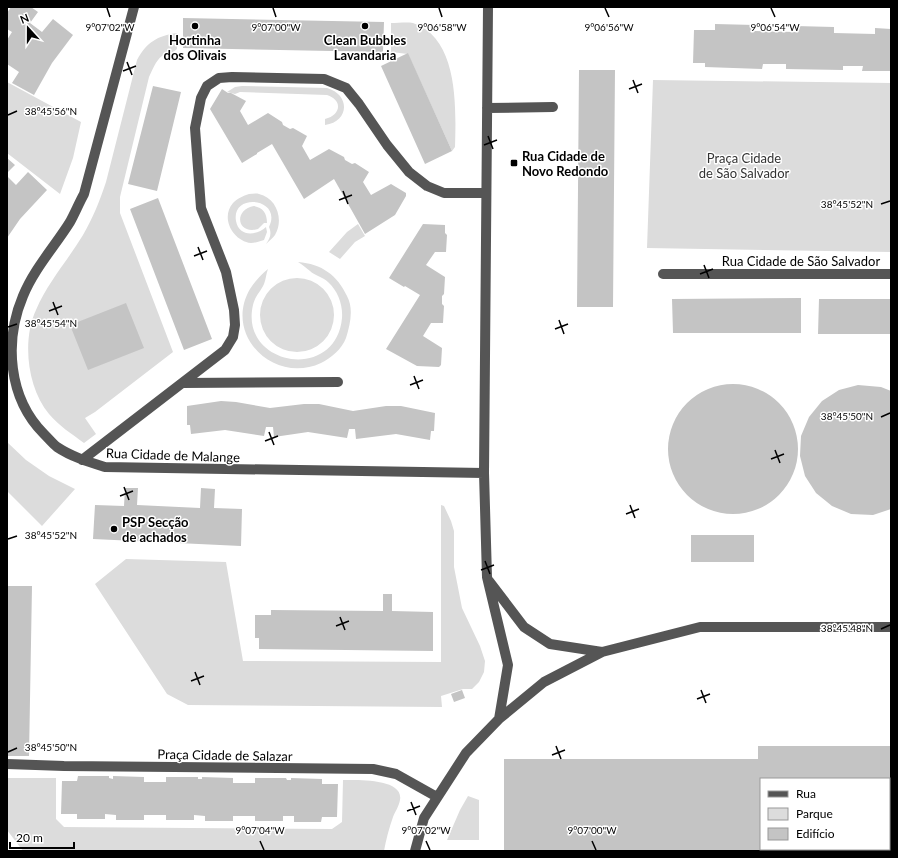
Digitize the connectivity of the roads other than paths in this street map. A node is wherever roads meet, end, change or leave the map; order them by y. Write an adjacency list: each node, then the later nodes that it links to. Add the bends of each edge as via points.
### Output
1 (134, 7): 10 (street, Rua Cidade de Malange, via 84,194 71,221 23,295 14,322 11,351 14,377 22,402 36,426 57,447)
2 (488, 7): 4 (street)
3 (553, 107): 4 (street)
4 (487, 108): 5 (street)
5 (486, 193): 9 (street, via 444,193 427,186 409,172 346,88 324,79 219,78 207,86 201,98 195,128 201,208 226,272 235,325 233,337 225,350); 11 (street)
6 (664, 274): 7 (street, Rua Cidade de São Salvador)
7 (891, 274)
8 (338, 382): 9 (street)
9 (182, 383): 10 (street)
10 (82, 460): 11 (street, Rua Cidade de Malange, via 105,467)
11 (484, 473): 12 (street)
12 (487, 577): 14 (street, via 524,627 550,644); 15 (street, via 508,665)
13 (891, 627): 14 (street, via 700,627)
14 (602, 652): 15 (street, via 544,682)
15 (499, 718): 17 (street, via 466,753)
16 (7, 764): 17 (street, Praça Cidade de Salazar, via 373,769 396,774)
17 (437, 797): 18 (street, via 424,818)
18 (415, 851)

